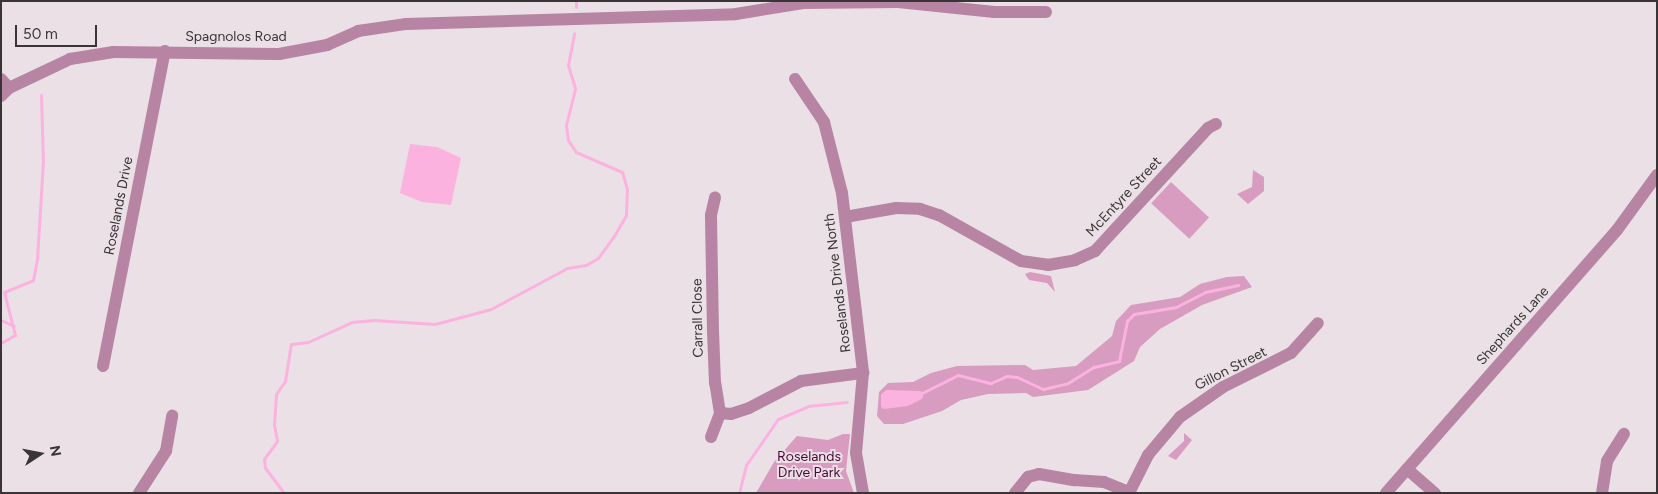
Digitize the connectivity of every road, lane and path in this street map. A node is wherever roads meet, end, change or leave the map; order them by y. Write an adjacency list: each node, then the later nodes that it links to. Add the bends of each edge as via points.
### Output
1 (1046, 12): 2 (street, Spagnolos Road, via 994,12 898,2 803,3 736,14 378,27 358,30 327,45 279,54)
2 (165, 52): 4 (street, Spagnolos Road, via 70,59); 10 (street, Roselands Drive)
3 (795, 78): 8 (street, Roselands Drive North, via 824,122 836,161)
4 (4, 88)
5 (1216, 124): 8 (street, McEntyre Street, via 1208,128 1095,251 1075,260 1048,266 1021,261 938,215 920,209 896,208)
6 (1657, 175): 16 (street, Shephards Lane, via 1617,230)
7 (715, 197): 12 (street, Carrall Close, via 711,215 715,383)
8 (845, 217): 11 (street, Roselands Drive North)
9 (1318, 323): 17 (street, Gillon Street, via 1292,353 1223,387 1180,417 1148,455)
10 (103, 366)
11 (863, 373): 12 (street, via 801,381 749,408); 19 (street, Roselands Drive North, via 856,453)
12 (720, 413): 15 (street)
13 (172, 416): 18 (street, via 166,451)
14 (1624, 434): 23 (street, via 1607,461)
15 (711, 437)
16 (1406, 469): 21 (street, Shephards Lane); 22 (street)
17 (1129, 492): 20 (street, via 1104,482 1039,474 1028,477)
18 (139, 493)
19 (863, 493)
20 (1015, 493)
21 (1386, 493)
22 (1435, 493)
23 (1602, 493)

